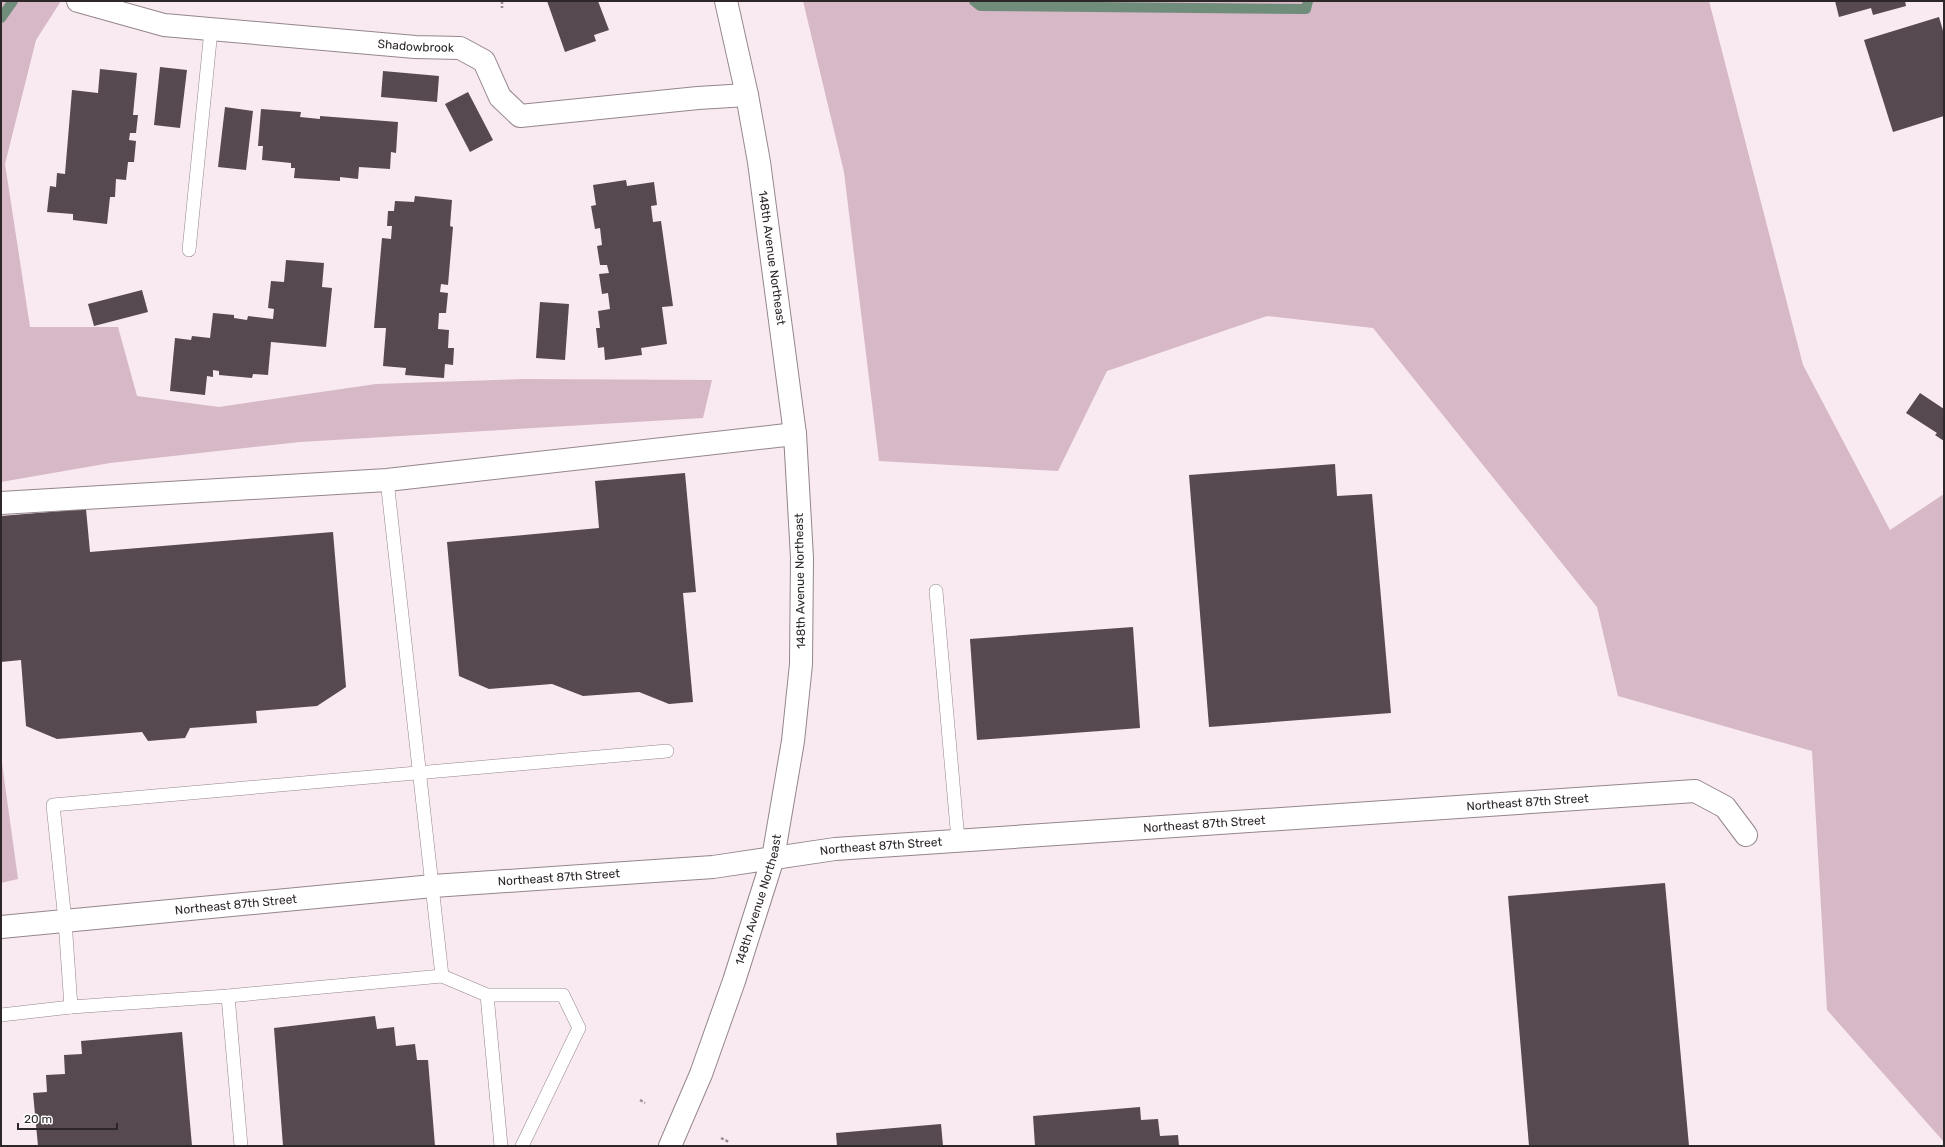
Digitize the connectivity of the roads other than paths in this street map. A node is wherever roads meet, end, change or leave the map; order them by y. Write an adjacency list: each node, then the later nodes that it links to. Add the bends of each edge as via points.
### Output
1 (78, 1): 3 (street, Shadowbrook, via 164,24)
2 (726, 1): 4 (street, 148th Avenue Northeast)
3 (211, 30): 4 (street, Shadowbrook, via 415,47 460,48 484,61 500,97 520,116); 5 (lane)
4 (747, 95): 6 (street, 148th Avenue Northeast)
5 (189, 250)
6 (795, 434): 7 (street); 14 (street, 148th Avenue Northeast, via 802,558 801,664 793,741)
7 (388, 480): 8 (street); 11 (lane)
8 (1, 503)
9 (936, 591): 13 (lane)
10 (667, 751): 11 (lane)
11 (420, 773): 15 (lane); 16 (lane, via 53,805)
12 (1746, 835): 13 (street, Northeast 87th Street, via 1725,808 1695,791)
13 (958, 840): 14 (street, Northeast 87th Street, via 835,849)
14 (773, 858): 15 (street, Northeast 87th Street, via 713,867); 26 (street, 148th Avenue Northeast, via 734,982 701,1074)
15 (433, 886): 16 (street, Northeast 87th Street); 18 (lane)
16 (65, 921): 17 (street, Northeast 87th Street); 21 (lane)
17 (1, 927)
18 (442, 976): 19 (lane); 20 (lane)
19 (487, 995): 24 (lane); 25 (lane, via 563,995 578,1028)
20 (228, 996): 21 (lane); 23 (lane)
21 (71, 1007): 22 (lane)
22 (1, 1015)
23 (241, 1146)
24 (501, 1146)
25 (522, 1146)
26 (670, 1146)

